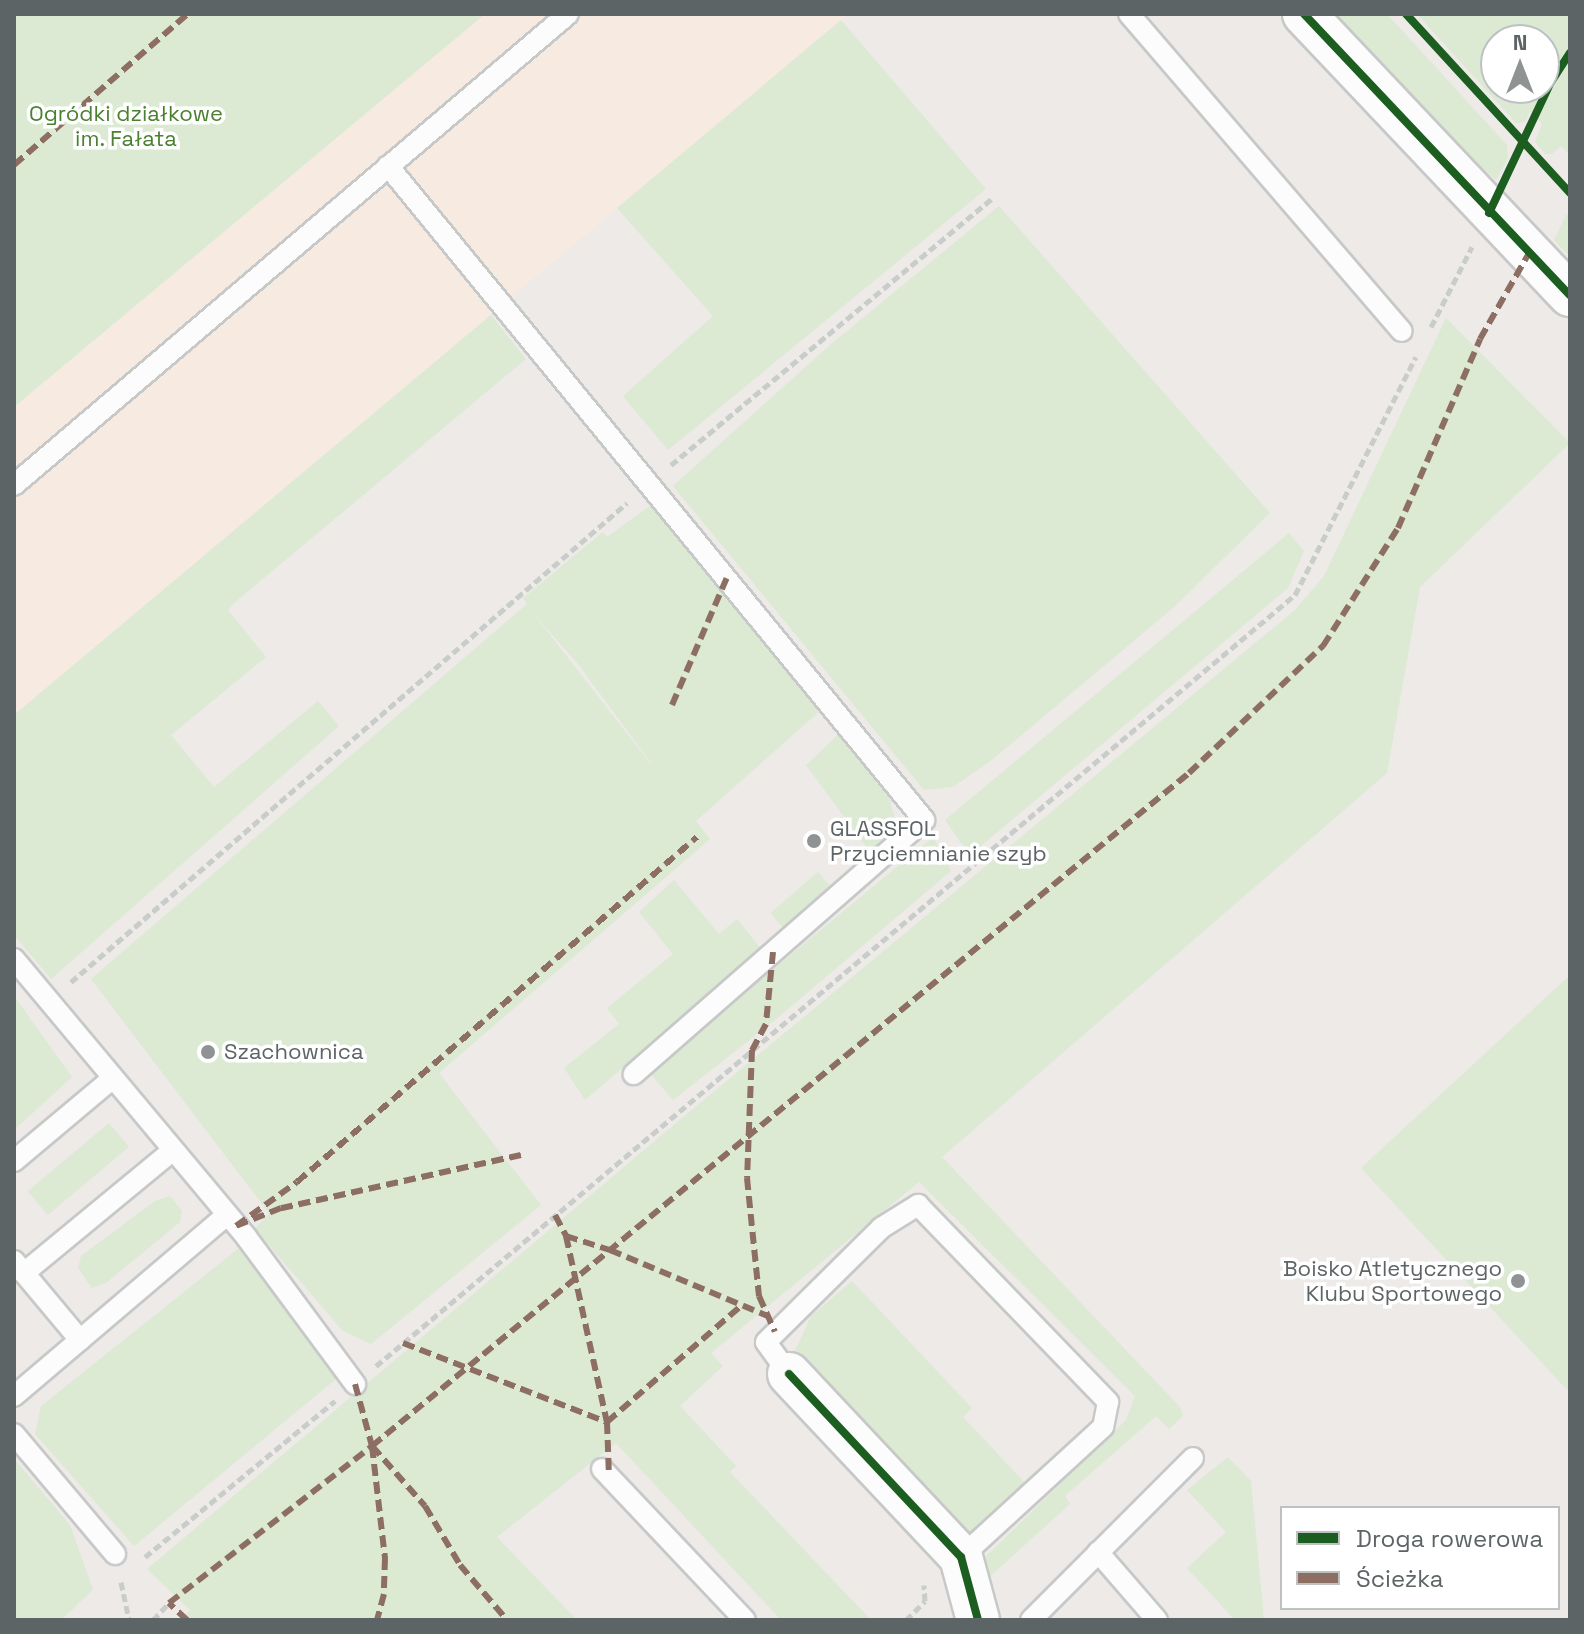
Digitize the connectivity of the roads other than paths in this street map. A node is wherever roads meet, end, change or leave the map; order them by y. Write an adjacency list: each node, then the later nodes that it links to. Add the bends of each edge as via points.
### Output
1 (568, 14): 4 (lane)
2 (1129, 14): 6 (lane)
3 (1304, 14): 5 (street)
4 (388, 166): 7 (lane); 9 (lane, via 924,820)
5 (1570, 295)
6 (1402, 331)
7 (14, 485)
8 (14, 959): 10 (lane)
9 (634, 1074)
10 (113, 1078): 11 (lane); 12 (lane)
11 (173, 1150): 13 (lane); 14 (lane)
12 (14, 1161)
13 (227, 1215): 15 (lane); 17 (lane)
14 (19, 1267): 15 (lane)
15 (80, 1340): 18 (lane)
16 (789, 1374): 24 (street); 24 (lane, via 766,1342 881,1228 918,1205 1108,1402 1103,1427)
17 (355, 1384)
18 (14, 1396)
19 (14, 1434): 23 (lane)
20 (1193, 1458): 22 (lane)
21 (602, 1469): 26 (lane)
22 (1098, 1552): 27 (lane); 28 (lane)
23 (115, 1554)
24 (961, 1557): 25 (street)
25 (975, 1619)
26 (745, 1620)
27 (1031, 1620)
28 (1157, 1620)

